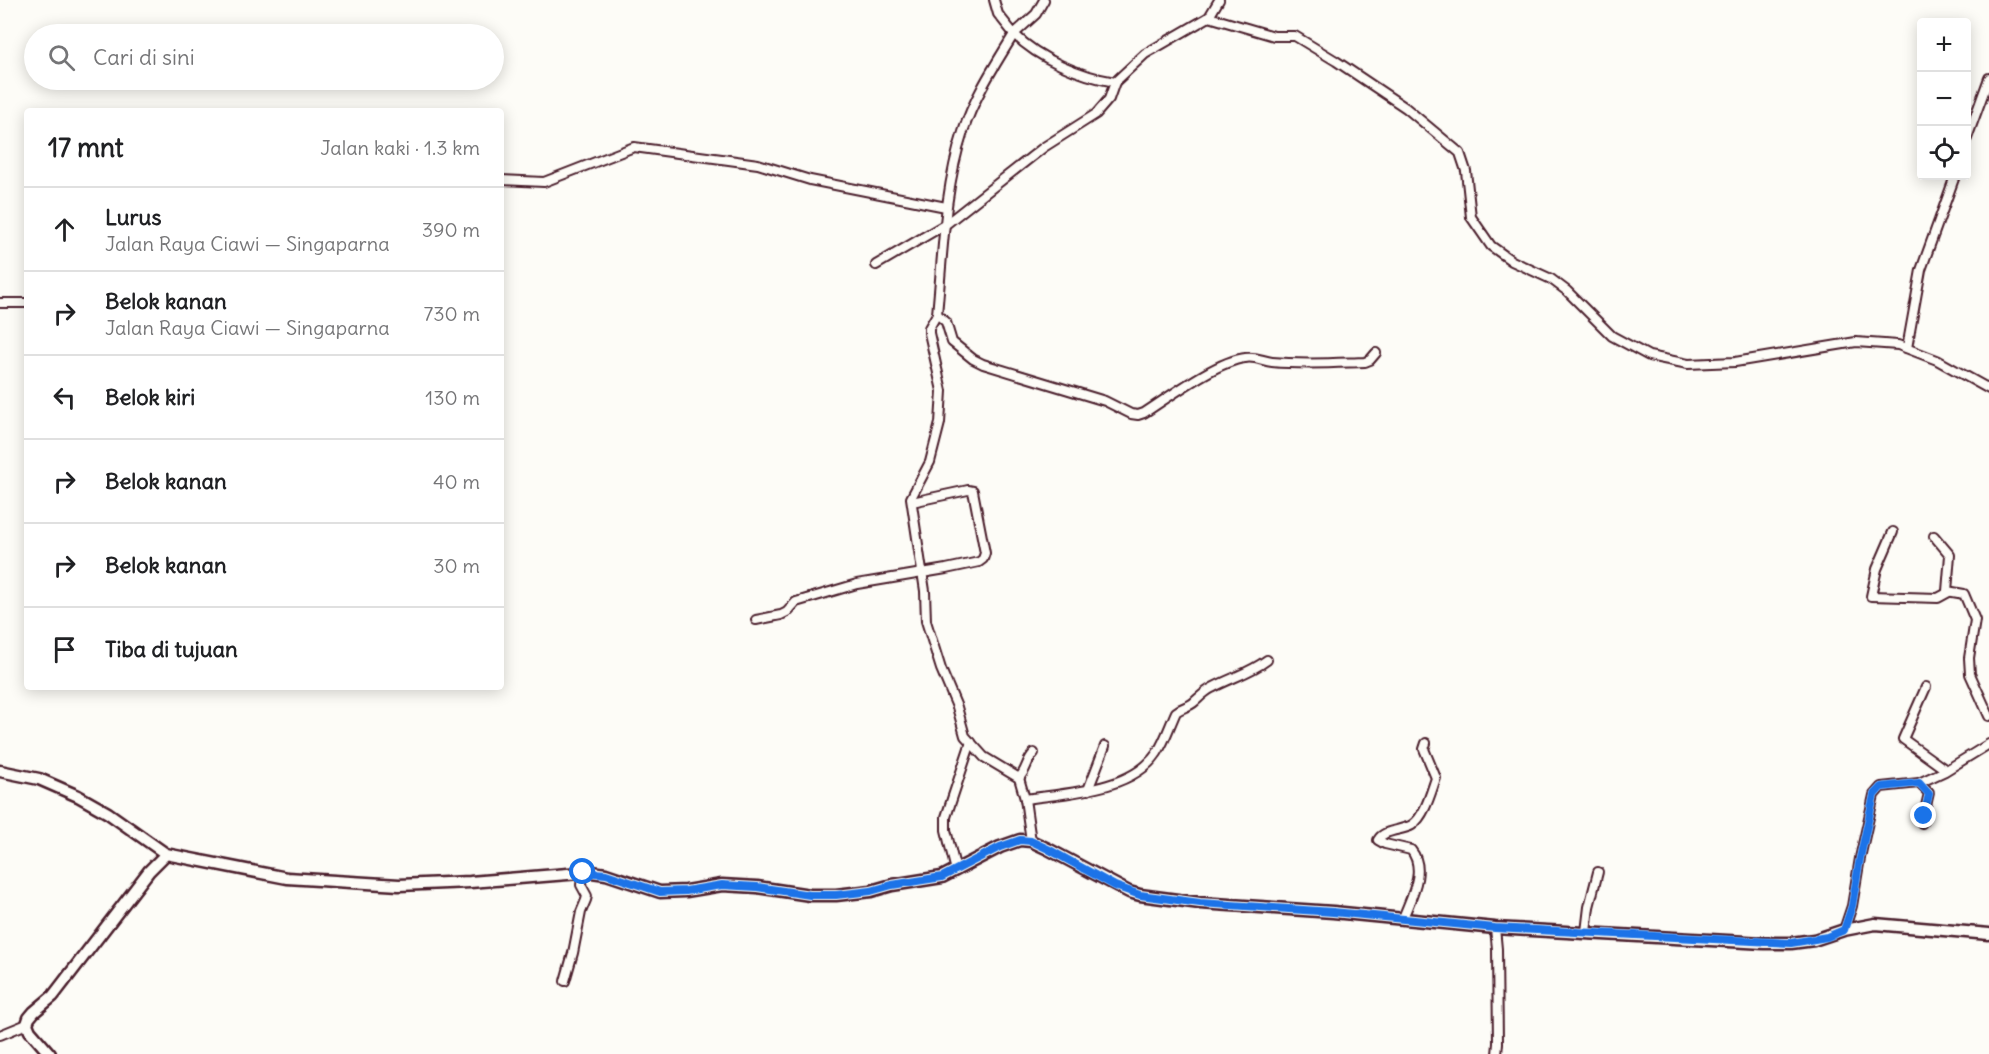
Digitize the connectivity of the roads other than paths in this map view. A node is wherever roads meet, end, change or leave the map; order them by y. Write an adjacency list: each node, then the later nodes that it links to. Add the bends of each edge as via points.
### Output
1 (994, 0): 5 (street, via 998,14)
2 (1044, 0): 5 (street, via 1036,14)
3 (1219, 0): 4 (street)
4 (1209, 17): 7 (street, via 1145,54); 17 (street, via 1260,33 1294,36 1406,108 1460,153 1471,217 1491,246 1512,261 1551,279 1612,336 1649,356 1688,364 1736,362 1857,342)
5 (1014, 34): 7 (street, via 1026,46 1056,62); 11 (street, via 963,130)
6 (1989, 78): 8 (street)
7 (1115, 82): 12 (street, via 1109,99 1096,114 1044,147)
8 (1971, 127)
9 (504, 180): 11 (street, via 544,182 634,147 758,164 810,180)
10 (1954, 180): 17 (street, via 1921,270)
11 (946, 207): 12 (street)
12 (946, 224): 13 (street); 16 (street)
13 (876, 265)
14 (0, 303): 15 (street)
15 (24, 303)
16 (937, 314): 18 (street, via 946,322 952,342 978,361 1138,415 1242,358 1272,362 1365,362); 20 (street, via 929,333 942,391 940,423 930,462)
17 (1906, 348): 19 (street)
18 (1376, 353)
19 (1989, 389)
20 (912, 502): 23 (street); 23 (street, via 972,490 985,553 979,562)
21 (1893, 532): 24 (street, via 1877,569 1871,596 1938,598)
22 (1934, 536): 24 (street, via 1950,555 1946,590)
23 (922, 572): 25 (street, via 857,584 796,602 781,615); 29 (street, via 926,621 965,736)
24 (1949, 592): 28 (street, via 1965,596 1975,620 1970,674)
25 (756, 620)
26 (1267, 660): 38 (street, via 1181,707 1150,762 1130,776)
27 (1926, 687): 34 (street, via 1902,739)
28 (1989, 716)
29 (971, 742): 36 (street, via 984,757); 44 (street, via 946,817)
30 (1426, 742): 46 (street, via 1424,748 1436,778 1420,816 1408,827 1378,840 1411,850 1416,858 1418,874)
31 (1989, 744): 34 (street)
32 (1105, 746): 38 (street)
33 (1034, 753): 36 (street)
34 (1946, 770): 37 (street)
35 (0, 771): 42 (main road, via 39,779 78,796)
36 (1019, 778): 39 (street)
37 (1919, 783): 40 (street, via 1929,794); 48 (street, via 1881,787 1874,795)
38 (1088, 790): 39 (street)
39 (1026, 799): 41 (street)
40 (1923, 823)
41 (1031, 841): 44 (main road, via 1011,843); 46 (main road, via 1115,886 1140,895)
42 (166, 854): 43 (main road, via 324,882 399,885); 52 (main road)
43 (583, 872): 44 (main road, via 606,874 660,892 722,885 810,895 871,891); 51 (street, via 581,885 587,896)
44 (956, 872)
45 (1598, 872): 49 (street)
46 (1403, 918): 47 (main road)
47 (1495, 928): 49 (main road); 55 (street)
48 (1844, 930): 49 (main road, via 1791,943); 50 (main road, via 1875,924)
49 (1586, 932)
50 (1989, 934)
51 (565, 981)
52 (27, 1024): 53 (street); 54 (main road)
53 (0, 1035)
54 (50, 1054)
55 (1497, 1054)

